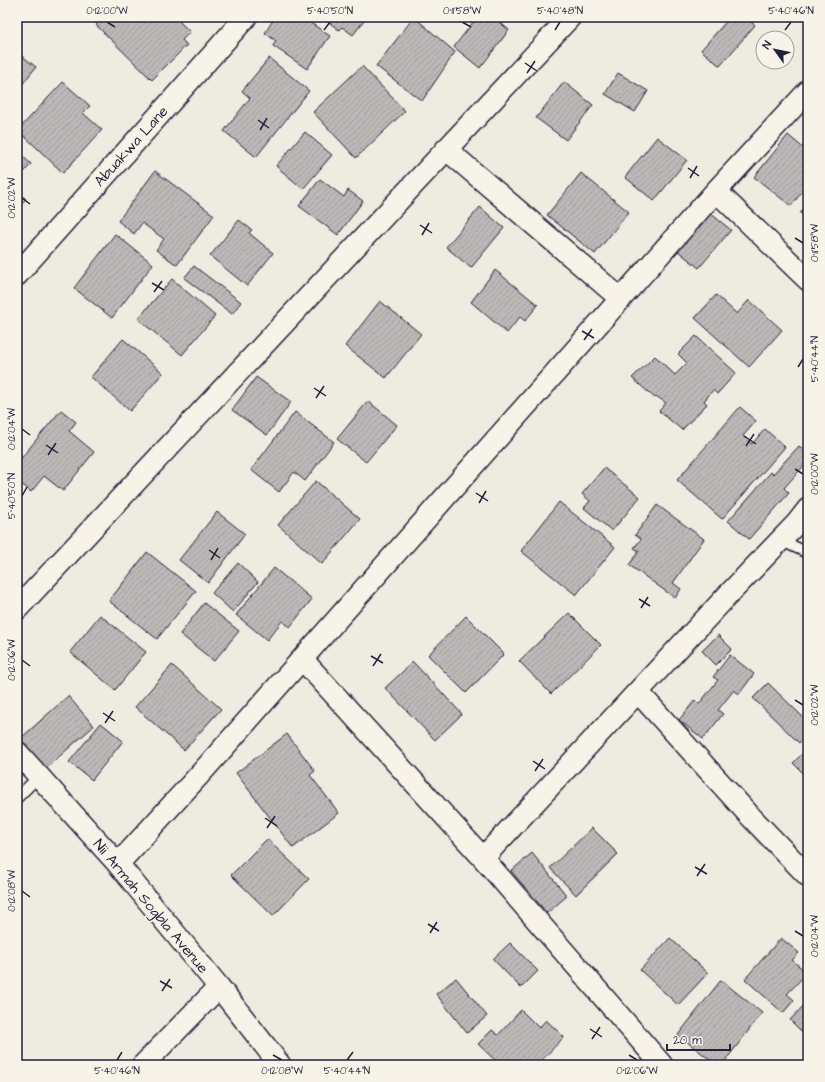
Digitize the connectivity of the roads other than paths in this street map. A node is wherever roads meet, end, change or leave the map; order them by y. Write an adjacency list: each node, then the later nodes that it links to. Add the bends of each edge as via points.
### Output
1 (246, 17): 6 (street, Abuakwa Lane)
2 (570, 17): 4 (street)
3 (808, 91): 5 (street)
4 (446, 149): 8 (street); 12 (street)
5 (716, 192): 7 (street); 8 (street)
6 (17, 275)
7 (808, 280)
8 (621, 299): 13 (street)
9 (808, 509): 10 (street)
10 (780, 540): 11 (lane); 14 (street)
11 (808, 553)
12 (17, 609)
13 (302, 659): 18 (street); 19 (street)
14 (638, 692): 18 (street); 20 (street, via 746,812)
15 (17, 752): 16 (street, Nii Armah Sogbla Avenue)
16 (39, 776): 17 (lane); 19 (street, Nii Armah Sogbla Avenue)
17 (17, 798)
18 (483, 858): 24 (street)
19 (118, 864): 21 (street, Nii Armah Sogbla Avenue)
20 (808, 876)
21 (219, 987): 22 (street); 23 (street, Nii Armah Sogbla Avenue)
22 (143, 1065)
23 (280, 1065)
24 (662, 1065)

